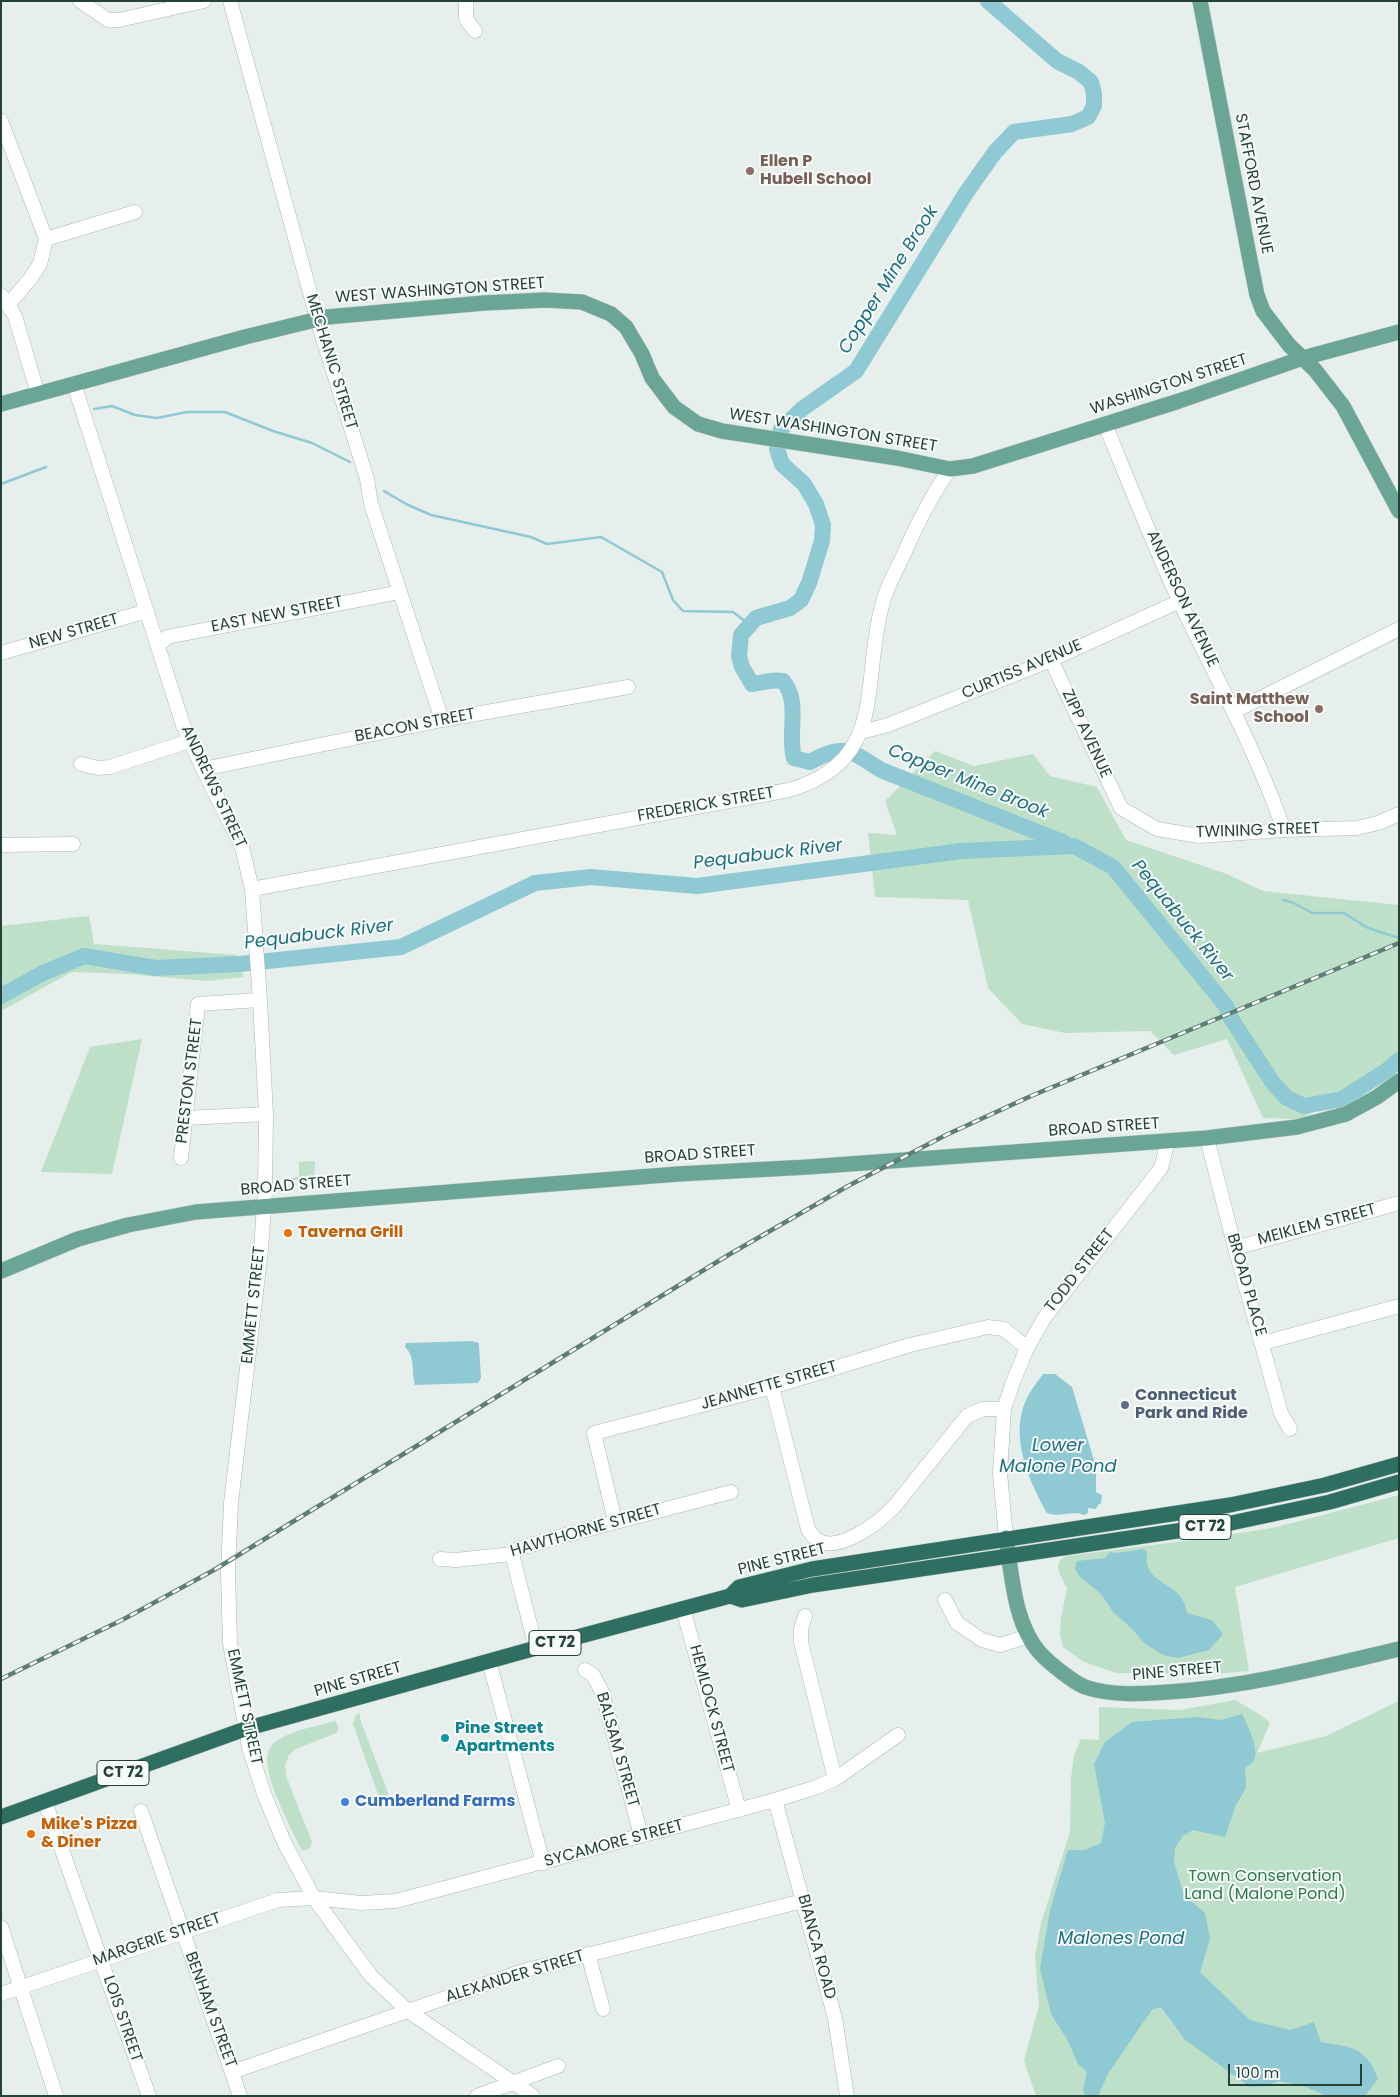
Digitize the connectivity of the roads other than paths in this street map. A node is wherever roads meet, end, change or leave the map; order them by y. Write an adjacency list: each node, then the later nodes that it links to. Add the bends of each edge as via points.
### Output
1 (80, 1): 2 (street, via 108,20 120,20)
2 (204, 1)
3 (230, 1): 11 (street, MECHANIC STREET)
4 (466, 1): 6 (street, via 466,19)
5 (1200, 1): 13 (main road, STAFFORD AVENUE, via 1257,296 1263,311 1289,345)
6 (475, 31)
7 (1, 121): 9 (street)
8 (135, 212): 9 (street)
9 (46, 239): 10 (street, via 40,264 30,280)
10 (5, 300): 15 (street, via 21,331)
11 (317, 320): 14 (main road, WEST WASHINGTON STREET); 18 (main road, WEST WASHINGTON STREET, via 484,303 582,302 602,309 626,327 652,378 674,407 698,424 772,440); 20 (street, MECHANIC STREET)
12 (1399, 332): 13 (main road, WASHINGTON STREET)
13 (1304, 358): 17 (main road, WASHINGTON STREET); 19 (main road, STAFFORD AVENUE, via 1343,406)
14 (74, 384): 15 (main road, WEST WASHINGTON STREET); 22 (street, ANDREWS STREET)
15 (38, 394): 16 (main road, WEST WASHINGTON STREET)
16 (1, 404)
17 (1105, 424): 18 (main road, WASHINGTON STREET, via 974,466); 21 (street, ANDERSON AVENUE)
18 (950, 469): 30 (street, FREDERICK STREET, via 917,525 883,602)
19 (1399, 511)
20 (400, 592): 24 (street, EAST NEW STREET, via 168,636); 29 (street, MECHANIC STREET)
21 (1180, 601): 26 (street, CURTISS AVENUE); 28 (street, ANDERSON AVENUE)
22 (146, 612): 24 (street, ANDREWS STREET); 25 (street, NEW STREET)
23 (1399, 629): 28 (street)
24 (158, 646): 31 (street, ANDREWS STREET)
25 (1, 653)
26 (1051, 660): 30 (street, CURTISS AVENUE, via 888,725); 34 (street, ZIPP AVENUE)
27 (628, 688): 29 (street, BEACON STREET)
28 (1235, 711): 36 (street, ANDERSON AVENUE)
29 (442, 720): 33 (street, BEACON STREET)
30 (861, 732): 39 (street, FREDERICK STREET, via 844,760 810,784 789,790)
31 (189, 741): 32 (street, via 110,767); 33 (street, ANDREWS STREET)
32 (81, 764)
33 (203, 769): 39 (street, ANDREWS STREET, via 242,847)
34 (1121, 808): 36 (street, TWINING STREET, via 1157,828 1199,836)
35 (1399, 814): 36 (street, TWINING STREET, via 1368,826)
36 (1284, 830)
37 (73, 844): 38 (street)
38 (1, 845)
39 (252, 889): 40 (street, ANDREWS STREET)
40 (260, 1000): 42 (street, ANDREWS STREET); 43 (street, PRESTON STREET, via 198,1004)
41 (1399, 1082): 44 (main road, BROAD STREET, via 1346,1114 1297,1127)
42 (266, 1114): 43 (street); 48 (street, ANDREWS STREET)
43 (186, 1118): 46 (street, PRESTON STREET)
44 (1206, 1138): 45 (main road, BROAD STREET); 49 (street, BROAD PLACE)
45 (1168, 1142): 48 (main road, BROAD STREET, via 678,1174); 53 (street, TODD STREET, via 1161,1168 1061,1295)
46 (181, 1158)
47 (1399, 1204): 49 (street, MEIKLEM STREET)
48 (264, 1206): 50 (main road, BROAD STREET, via 196,1212 128,1224 78,1239); 74 (street, EMMETT STREET, via 232,1503 228,1572 230,1643)
49 (1234, 1248): 52 (street, BROAD PLACE)
50 (1, 1271)
51 (1399, 1306): 52 (street)
52 (1263, 1343): 56 (street, BROAD PLACE, via 1281,1413)
53 (1027, 1348): 54 (street, JEANNETTE STREET, via 1004,1329 988,1327 910,1345); 55 (street, TODD STREET)
54 (772, 1386): 55 (street, via 808,1529 816,1539 827,1543 845,1540 871,1528 893,1508 967,1416 983,1409); 60 (street, JEANNETTE STREET, via 594,1433)
55 (1004, 1409): 61 (street, TODD STREET, via 1000,1473)
56 (1290, 1429)
57 (1399, 1464): 61 (highway, CT 72, via 1326,1485 1230,1505)
58 (1399, 1482): 63 (highway, CT 72, via 1330,1502 1231,1523)
59 (731, 1492): 60 (street, HAWTHORNE STREET)
60 (615, 1521): 62 (street, HAWTHORNE STREET, via 518,1549)
61 (1006, 1538): 63 (main road, PINE STREET); 65 (highway, PINE STREET / CT 72, via 784,1574 739,1587)
62 (512, 1554): 64 (street, HAWTHORNE STREET); 70 (street)
63 (1009, 1556): 65 (highway, PINE STREET / CT 72, via 813,1585 742,1600); 69 (main road, PINE STREET, via 1022,1623)
64 (440, 1559)
65 (730, 1596): 67 (highway, PINE STREET / CT 72)
66 (945, 1600): 69 (street, via 957,1623 982,1640 1000,1645)
67 (683, 1609): 70 (highway, PINE STREET / CT 72); 79 (street, HEMLOCK STREET)
68 (805, 1616): 76 (street, via 801,1642)
69 (1029, 1636): 71 (main road, PINE STREET, via 1053,1665 1084,1687 1130,1695 1208,1689)
70 (536, 1648): 72 (highway, PINE STREET / CT 72)
71 (1399, 1649)
72 (488, 1661): 74 (highway, PINE STREET / CT 72); 83 (street)
73 (585, 1670): 82 (street, BALSAM STREET, via 602,1692)
74 (245, 1730): 78 (highway, PINE STREET / CT 72); 84 (street, EMMETT STREET, via 264,1794 284,1842)
75 (898, 1735): 76 (street, SYCAMORE STREET)
76 (835, 1779): 77 (street, SYCAMORE STREET)
77 (776, 1800): 79 (street, SYCAMORE STREET); 85 (street, BIANCA ROAD)
78 (45, 1802): 81 (highway, PINE STREET / CT 72); 89 (street, LOIS STREET)
79 (739, 1810): 82 (street, SYCAMORE STREET)
80 (141, 1811): 87 (street, BENHAM STREET)
81 (1, 1817)
82 (641, 1836): 83 (street, SYCAMORE STREET)
83 (543, 1863): 84 (street, SYCAMORE STREET, via 396,1901 361,1903)
84 (314, 1898): 87 (street, MARGERIE STREET, via 278,1900); 93 (street, EMMETT STREET, via 371,1976)
85 (804, 1901): 88 (street, ALEXANDER STREET); 102 (street, BIANCA ROAD, via 835,2018)
86 (1, 1928): 90 (street)
87 (181, 1931): 89 (street, MARGERIE STREET); 95 (street, BENHAM STREET)
88 (588, 1954): 92 (street); 93 (street, ALEXANDER STREET, via 522,1971)
89 (101, 1959): 90 (street, MARGERIE STREET); 98 (street, LOIS STREET)
90 (21, 1987): 91 (street, MARGERIE STREET); 97 (street)
91 (1, 1994)
92 (603, 2010)
93 (408, 2011): 95 (street, ALEXANDER STREET); 96 (street, EMMETT STREET)
94 (558, 2066): 96 (street)
95 (232, 2072): 99 (street, BENHAM STREET)
96 (514, 2083): 100 (street); 101 (street, EMMETT STREET)
97 (56, 2096)
98 (149, 2096)
99 (240, 2096)
100 (477, 2096)
101 (533, 2096)
102 (847, 2096)

